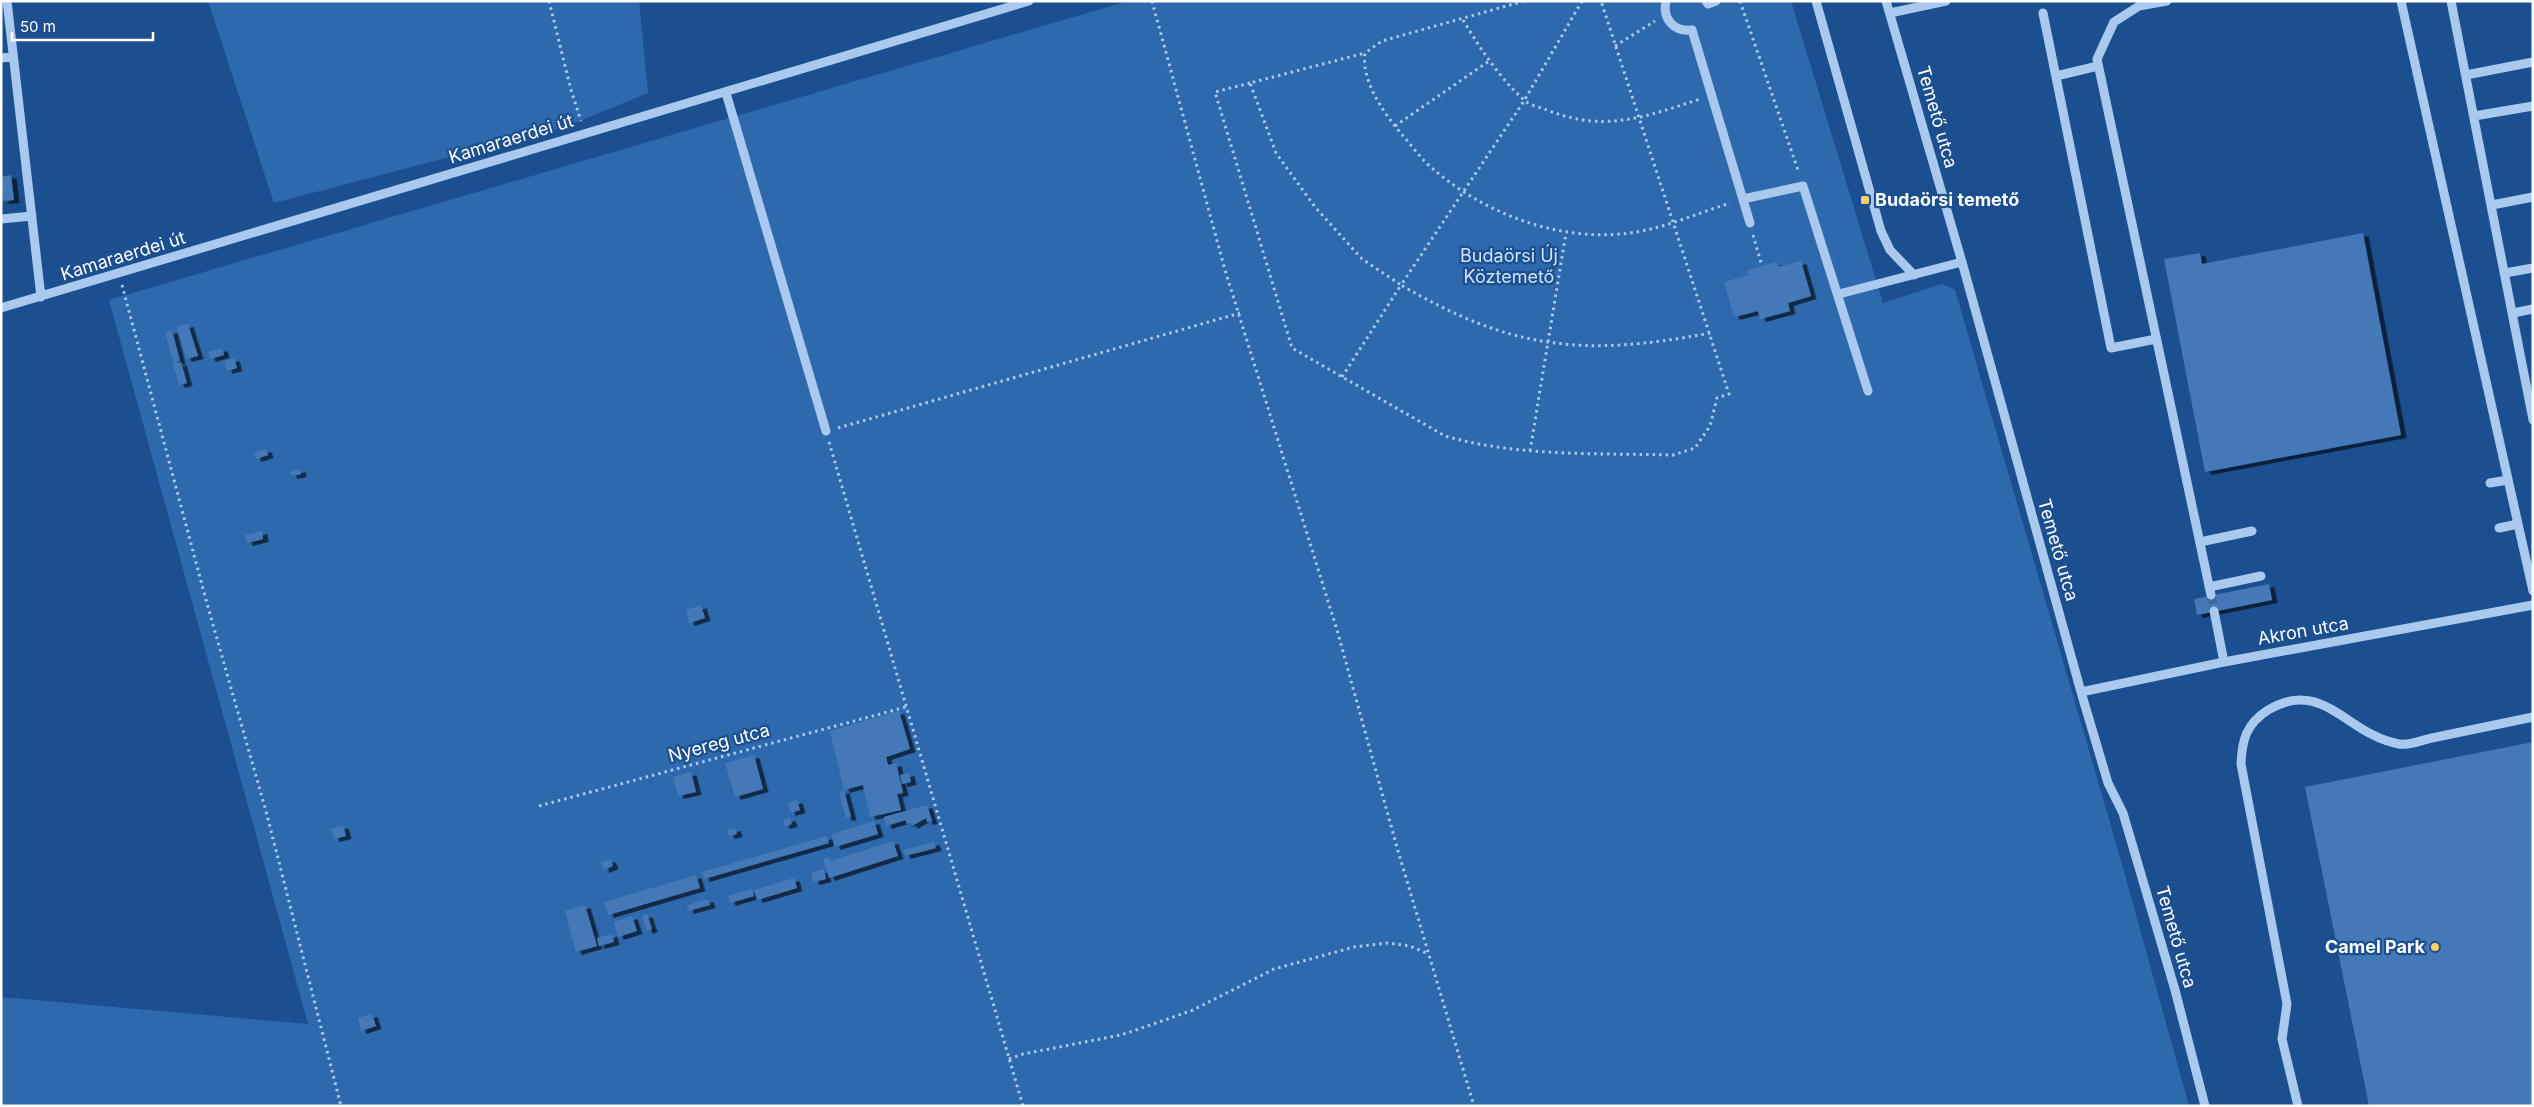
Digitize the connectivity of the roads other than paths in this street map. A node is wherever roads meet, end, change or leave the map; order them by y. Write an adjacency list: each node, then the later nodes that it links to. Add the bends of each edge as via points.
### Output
1 (7, 1): 14 (street)
2 (1029, 1): 20 (street, Kamaraerdei út)
3 (1666, 1): 24 (street, via 1665,15 1679,30 1692,30)
4 (1706, 1): 5 (street, via 1708,4)
5 (1716, 1)
6 (1816, 1): 32 (street, via 1881,231 1890,250)
7 (1886, 1): 12 (street, Temető utca)
8 (1946, 1): 12 (street)
9 (2167, 1): 17 (street, via 2140,6 2114,22 2097,59)
10 (2401, 1): 43 (street)
11 (2451, 1): 18 (street)
12 (1890, 13): 29 (street, Temető utca)
13 (2043, 13): 19 (street)
14 (13, 57): 15 (street); 26 (street)
15 (1, 58)
16 (2533, 62): 18 (street)
17 (2098, 66): 19 (street); 38 (street)
18 (2466, 75): 22 (street)
19 (2056, 76): 38 (street, via 2111,348)
20 (726, 93): 34 (street, Kamaraerdei út); 42 (street)
21 (2533, 106): 22 (street)
22 (2474, 116): 25 (street)
23 (2533, 198): 25 (street)
24 (1743, 199): 28 (street); 33 (street, via 1803,186)
25 (2492, 205): 31 (street)
26 (32, 216): 27 (street); 34 (street)
27 (1, 219)
28 (1750, 223)
29 (1962, 262): 32 (street); 54 (street, Temető utca)
30 (2533, 268): 31 (street)
31 (2505, 273): 37 (street)
32 (1914, 275): 33 (street)
33 (1839, 294): 40 (street)
34 (41, 297): 35 (street, Kamaraerdei út)
35 (1, 308)
36 (2533, 309): 37 (street)
37 (2513, 313): 39 (street)
38 (2156, 338): 48 (street)
39 (2528, 362): 41 (street)
40 (1868, 391)
41 (2533, 420)
42 (826, 431)
43 (2508, 480): 44 (street); 45 (street)
44 (2490, 484)
45 (2518, 524): 46 (street); 50 (street)
46 (2499, 528)
47 (2252, 531): 48 (street)
48 (2200, 542): 49 (street, via 2210,591)
49 (2261, 576)
50 (2533, 591)
51 (2533, 605): 53 (street, Akron utca)
52 (2214, 612): 53 (street)
53 (2224, 662): 54 (street, Akron utca)
54 (2080, 692): 56 (street, Temető utca, via 2108,783 2123,812)
55 (2533, 717): 57 (street, via 2401,744 2371,736 2329,706 2301,699 2278,704 2258,716 2242,739 2241,764 2287,1004 2282,1039)
56 (2205, 1106)
57 (2298, 1106)

